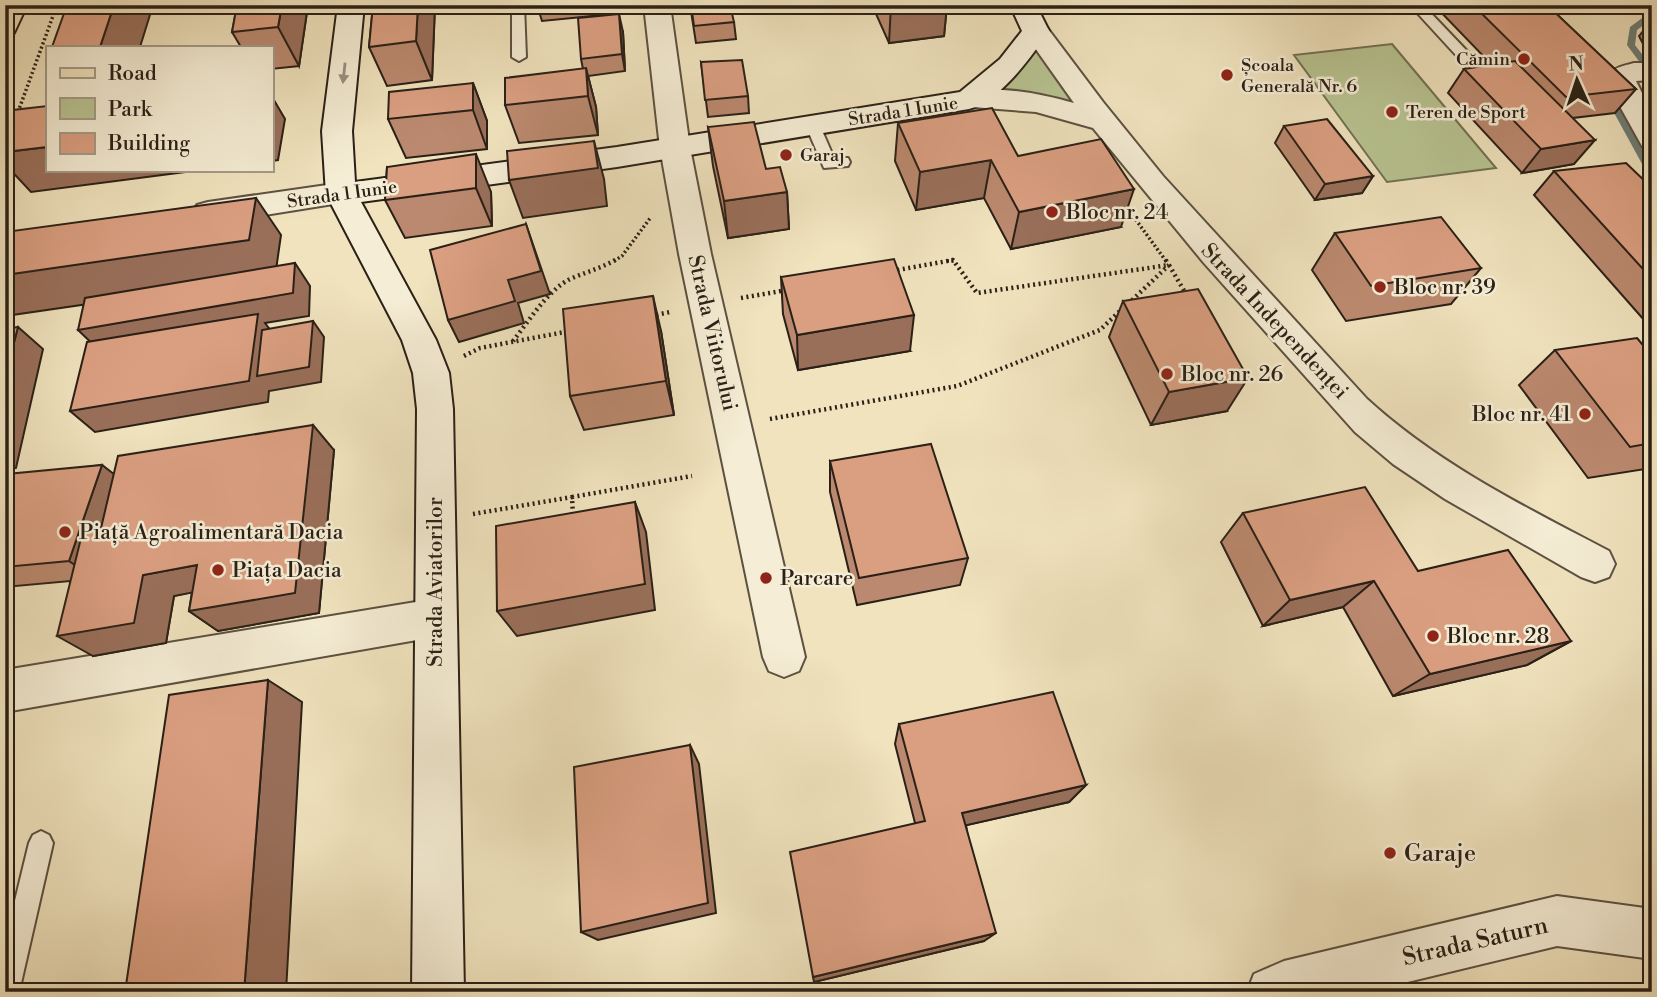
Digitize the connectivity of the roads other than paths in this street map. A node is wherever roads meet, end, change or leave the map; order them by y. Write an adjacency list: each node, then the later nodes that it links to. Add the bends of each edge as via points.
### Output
1 (14, 5): 7 (main road)
2 (351, 5): 17 (street, one-way to 17, via 337,131)
3 (518, 5): 8 (lane)
4 (657, 5): 15 (street, Strada Viitorului)
5 (1416, 5): 10 (lane)
6 (1029, 18): 11 (street, Strada 1 Iunie, via 1010,65); 12 (street, Strada Independenței)
7 (5, 27)
8 (519, 57)
9 (1652, 71): 14 (street, via 1622,76 1622,85)
10 (1482, 75)
11 (969, 100): 12 (street, Strada 1 Iunie, via 1038,102); 13 (street, Strada 1 Iunie)
12 (1100, 121): 19 (street, Strada Independenței, via 1215,257 1380,433 1443,480)
13 (813, 126): 15 (street, Strada 1 Iunie); 16 (lane, via 829,164)
14 (1652, 139)
15 (675, 148): 17 (street, Strada 1 Iunie); 21 (street, Strada Viitorului)
16 (843, 162)
17 (341, 194): 18 (street, Strada 1 Iunie); 20 (street, Strada Aviatorilor, via 419,340 431,373 435,409)
18 (185, 216)
19 (1595, 564)
20 (434, 618): 22 (street); 27 (street, Strada Aviatorilor)
21 (784, 657)
22 (5, 691)
23 (41, 843): 26 (lane)
24 (1652, 934): 25 (street, Strada Saturn, via 1557,921)
25 (1382, 977): 28 (street, Strada Saturn, via 1284,986)
26 (6, 992)
27 (438, 992)
28 (1272, 992)

